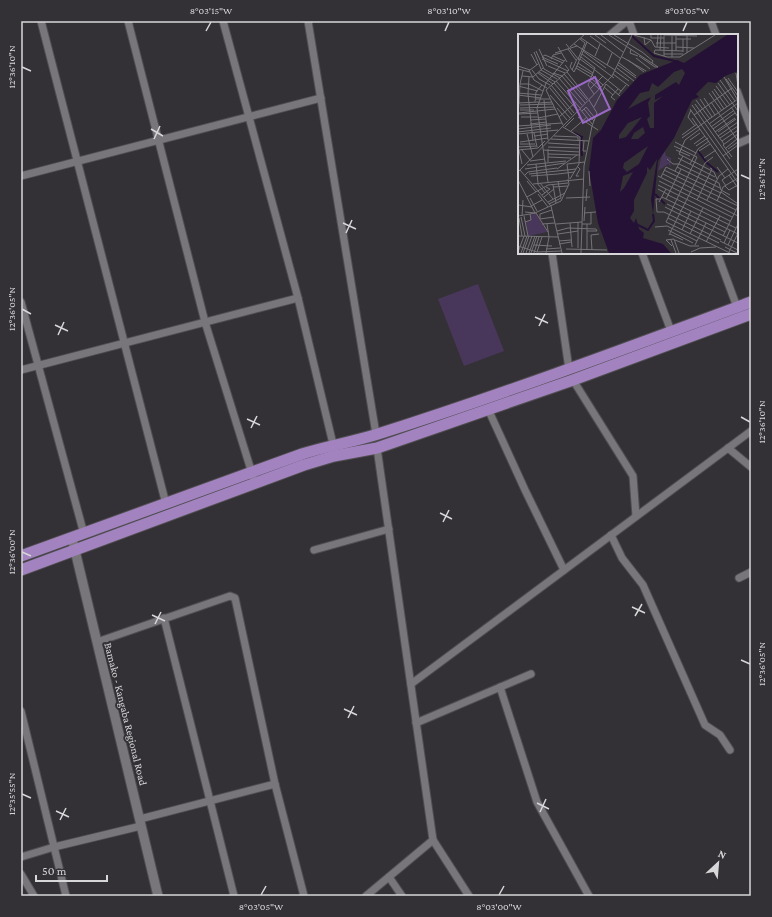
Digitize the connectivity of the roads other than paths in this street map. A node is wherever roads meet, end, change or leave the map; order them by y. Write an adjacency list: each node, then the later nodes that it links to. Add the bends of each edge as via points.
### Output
1 (41, 21): 17 (street)
2 (128, 21): 15 (street)
3 (223, 21): 12 (street)
4 (308, 21): 11 (street)
5 (628, 21): 7 (street); 8 (street)
6 (711, 21): 9 (street)
7 (611, 34)
8 (634, 34)
9 (716, 34)
10 (738, 94): 13 (street)
11 (320, 98): 12 (street); 36 (street)
12 (248, 116): 15 (street); 22 (street)
13 (751, 129)
14 (751, 138): 16 (street)
15 (158, 141): 17 (street); 27 (street)
16 (738, 144)
17 (78, 162): 18 (street); 29 (street)
18 (21, 176)
19 (552, 254): 31 (street)
20 (642, 254): 28 (street)
21 (717, 254): 25 (street)
22 (298, 298): 27 (street); 37 (street)
23 (21, 302): 30 (street)
24 (751, 302): 25 (highway)
25 (737, 307): 28 (highway)
26 (751, 314): 33 (highway)
27 (205, 322): 29 (street); 41 (street)
28 (671, 332): 31 (highway)
29 (124, 343): 30 (street); 43 (street)
30 (37, 366): 32 (street); 46 (street)
31 (569, 369): 36 (highway)
32 (21, 370)
33 (572, 380): 34 (highway); 44 (street, via 632,476)
34 (488, 409): 38 (highway); 53 (street)
35 (751, 431): 39 (street)
36 (376, 434): 37 (highway)
37 (333, 444): 41 (highway)
38 (377, 448): 42 (highway, via 312,463); 45 (street)
39 (728, 448): 40 (street); 44 (street)
40 (751, 467)
41 (251, 472): 42 (street); 43 (highway)
42 (255, 483): 49 (highway)
43 (166, 504): 46 (highway)
44 (636, 516): 47 (street)
45 (389, 529): 50 (street); 59 (street)
46 (84, 534): 48 (highway)
47 (611, 535): 53 (street); 64 (street, via 622,558 643,585 705,726 720,735)
48 (72, 538): 49 (street, Bamako - Kangaba Regional Road); 51 (highway)
49 (74, 550): 52 (highway); 57 (street, Bamako - Kangaba Regional Road)
50 (314, 550)
51 (21, 556)
52 (21, 570)
53 (564, 570): 59 (street)
54 (751, 572): 55 (street)
55 (739, 578)
56 (164, 618): 57 (street); 65 (street, via 230,596 235,598); 66 (street)
57 (96, 642): 67 (street, Bamako - Kangaba Regional Road)
58 (531, 674): 60 (street)
59 (411, 684): 63 (street)
60 (500, 687): 63 (street); 81 (street, via 537,802)
61 (21, 711): 62 (street)
62 (22, 723): 69 (street)
63 (416, 723): 68 (street)
64 (730, 750)
65 (275, 784): 66 (street); 77 (street)
66 (210, 801): 67 (street); 76 (street)
67 (140, 823): 69 (street); 75 (street, Bamako - Kangaba Regional Road)
68 (433, 840): 72 (street); 80 (street)
69 (54, 847): 70 (street); 74 (street)
70 (21, 857)
71 (21, 874): 73 (street)
72 (389, 877): 78 (street); 79 (street)
73 (34, 896)
74 (66, 896)
75 (158, 896)
76 (234, 896)
77 (304, 896)
78 (366, 896)
79 (402, 896)
80 (469, 896)
81 (589, 896)

